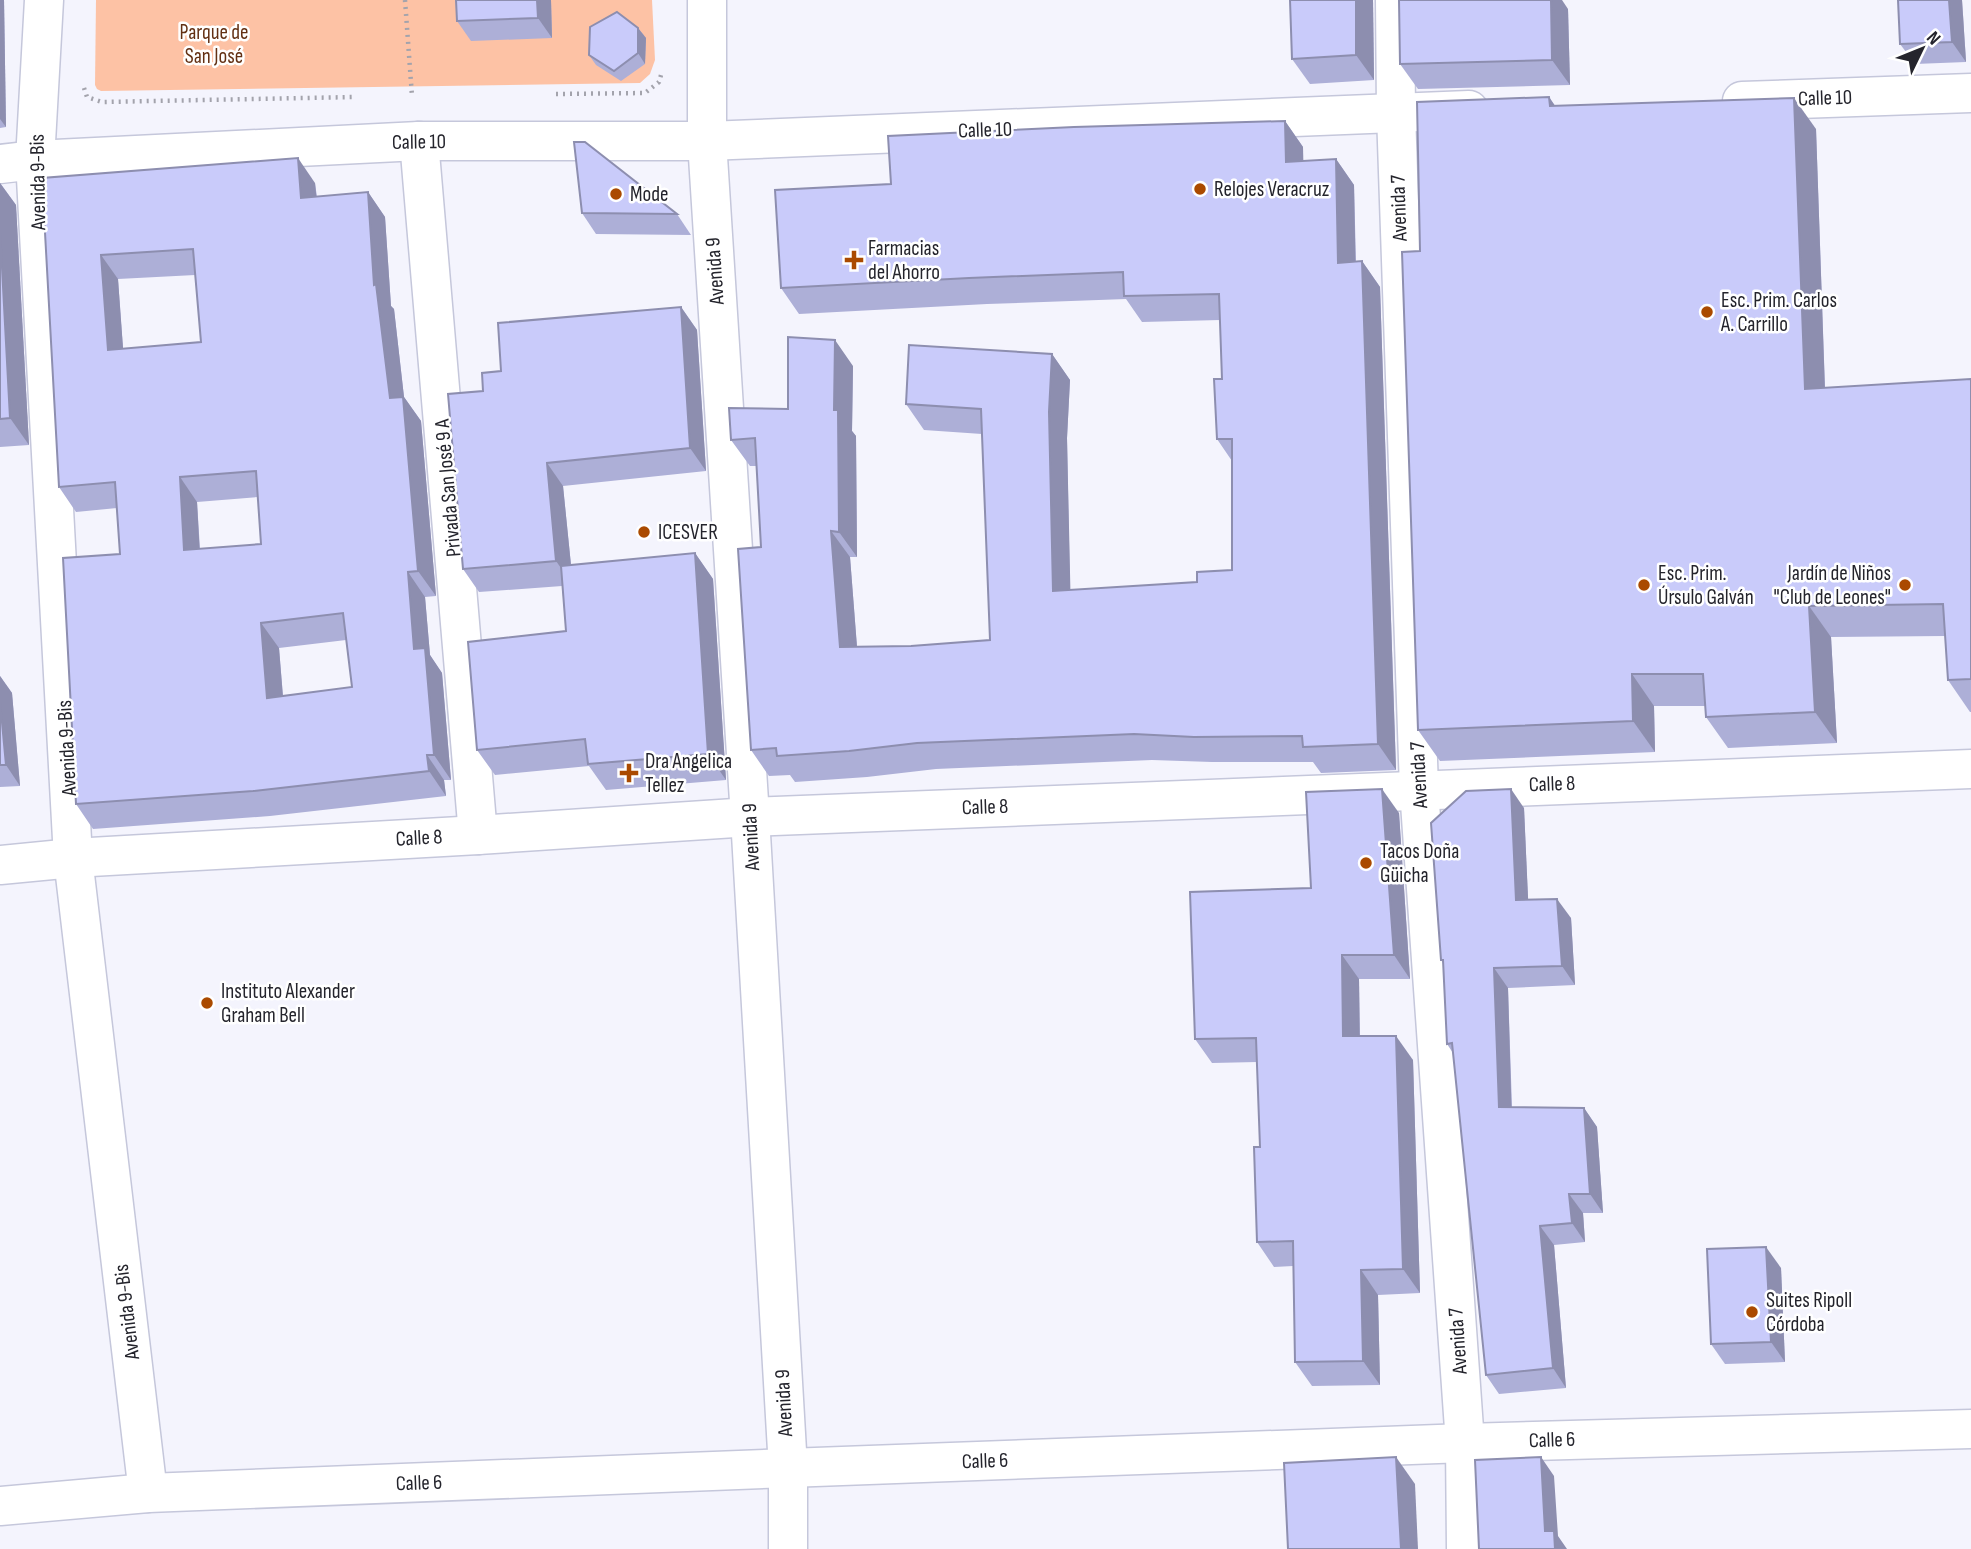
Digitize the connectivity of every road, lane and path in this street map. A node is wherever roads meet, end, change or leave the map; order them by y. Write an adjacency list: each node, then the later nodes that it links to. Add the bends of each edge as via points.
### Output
1 (44, 0): 16 (street, Avenida 9-Bis)
2 (405, 0): 9 (path, via 412,96)
3 (707, 0): 15 (street, Avenida 9)
4 (1395, 0): 13 (street, Avenida 7)
5 (662, 71): 8 (path, via 659,82 645,93)
6 (82, 83): 10 (path, via 87,97 102,102)
7 (1971, 93): 11 (street, Calle 10)
8 (549, 94)
9 (399, 96)
10 (358, 97)
11 (1711, 102)
12 (1506, 109): 13 (street, Calle 10)
13 (1396, 113): 15 (street, Calle 10); 18 (street, Avenida 7)
14 (419, 141): 15 (street, Calle 10); 16 (street, Calle 10); 20 (street, Privada San José 9 A)
15 (707, 141): 19 (street, Avenida 9)
16 (18, 162): 21 (street, Avenida 9-Bis)
17 (1971, 769): 18 (street, Calle 8)
18 (1419, 789): 19 (street, Calle 8); 24 (street, Avenida 7)
19 (750, 817): 20 (street, Calle 8); 25 (street, Avenida 9)
20 (478, 835): 21 (street, Calle 8)
21 (72, 859): 22 (street, Calle 8); 26 (street, Avenida 9-Bis)
22 (0, 865)
23 (1971, 1429): 24 (street, Calle 6)
24 (1465, 1443): 25 (street, Calle 6); 29 (street, Avenida 7)
25 (788, 1468): 26 (street, Calle 6); 28 (street, Avenida 9)
26 (148, 1493): 27 (street, Calle 6)
27 (0, 1506)
28 (788, 1549)
29 (1466, 1549)

